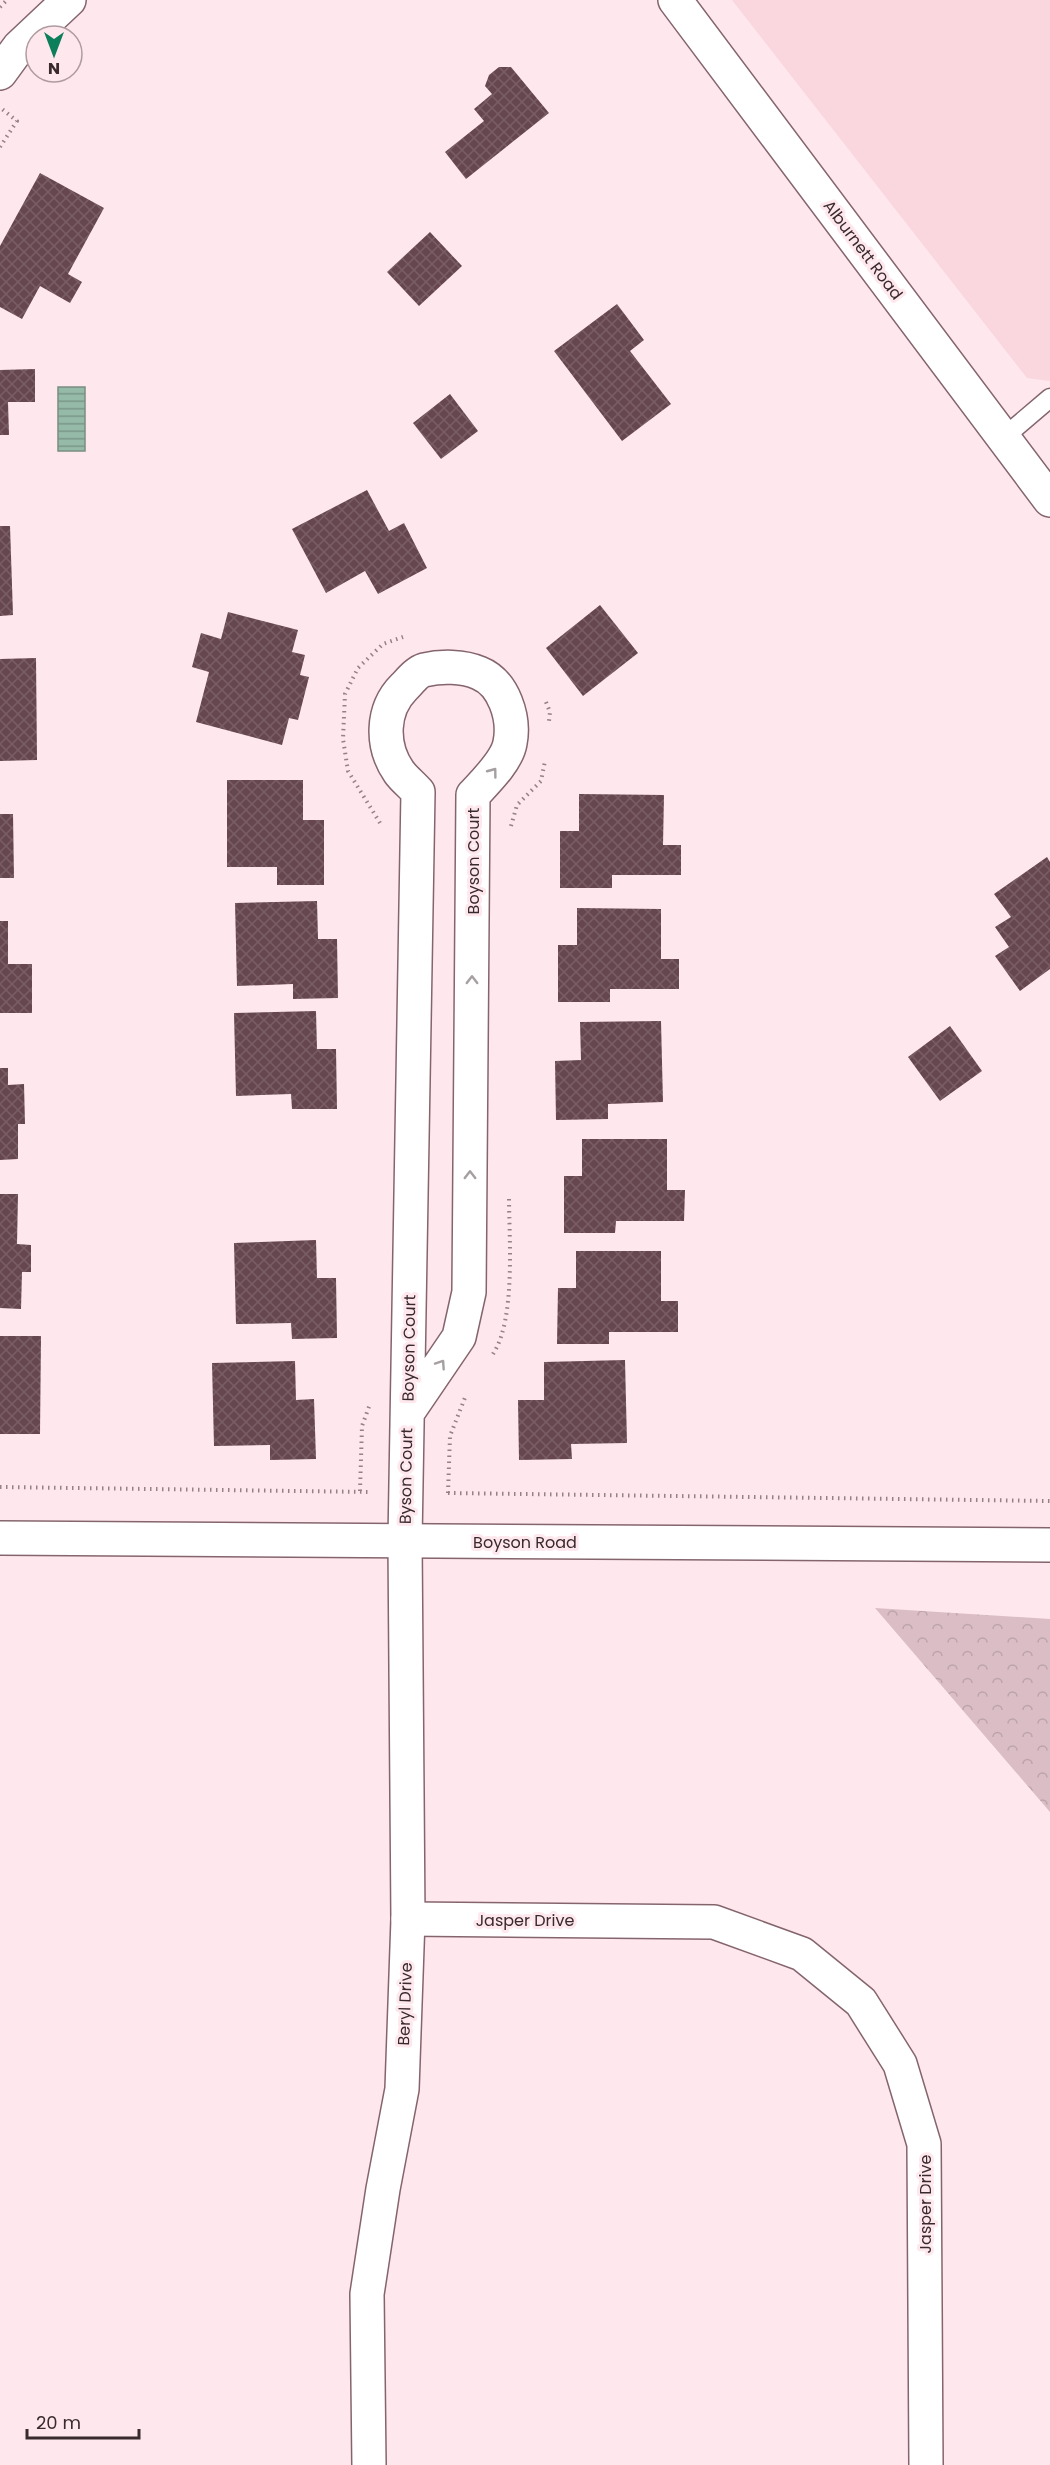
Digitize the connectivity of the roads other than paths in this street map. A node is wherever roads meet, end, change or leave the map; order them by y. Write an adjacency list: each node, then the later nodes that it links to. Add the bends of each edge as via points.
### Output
1 (69, 0): 3 (street, via 19,47)
2 (675, 0): 5 (street, Alburnett Road)
3 (0, 73)
4 (1050, 398): 5 (lane)
5 (1003, 438): 6 (street, Alburnett Road)
6 (1050, 500)
7 (408, 1412): 7 (street, Boyson Court, one-way to 7, via 459,1337 469,1292 473,795 495,771 510,744 510,713 500,690 480,673 450,667 421,670 401,690 387,713 386,742 398,771 418,792); 9 (street, Byson Court)
8 (0, 1538): 9 (street, Boyson Road)
9 (405, 1541): 10 (street, Boyson Road); 11 (street, Beryl Drive)
10 (1050, 1545)
11 (408, 1919): 12 (street, Beryl Drive, via 402,2089 367,2294); 13 (street, Jasper Drive, via 714,1922 802,1954 861,2002 900,2064 924,2144)
12 (369, 2465)
13 (926, 2465)

